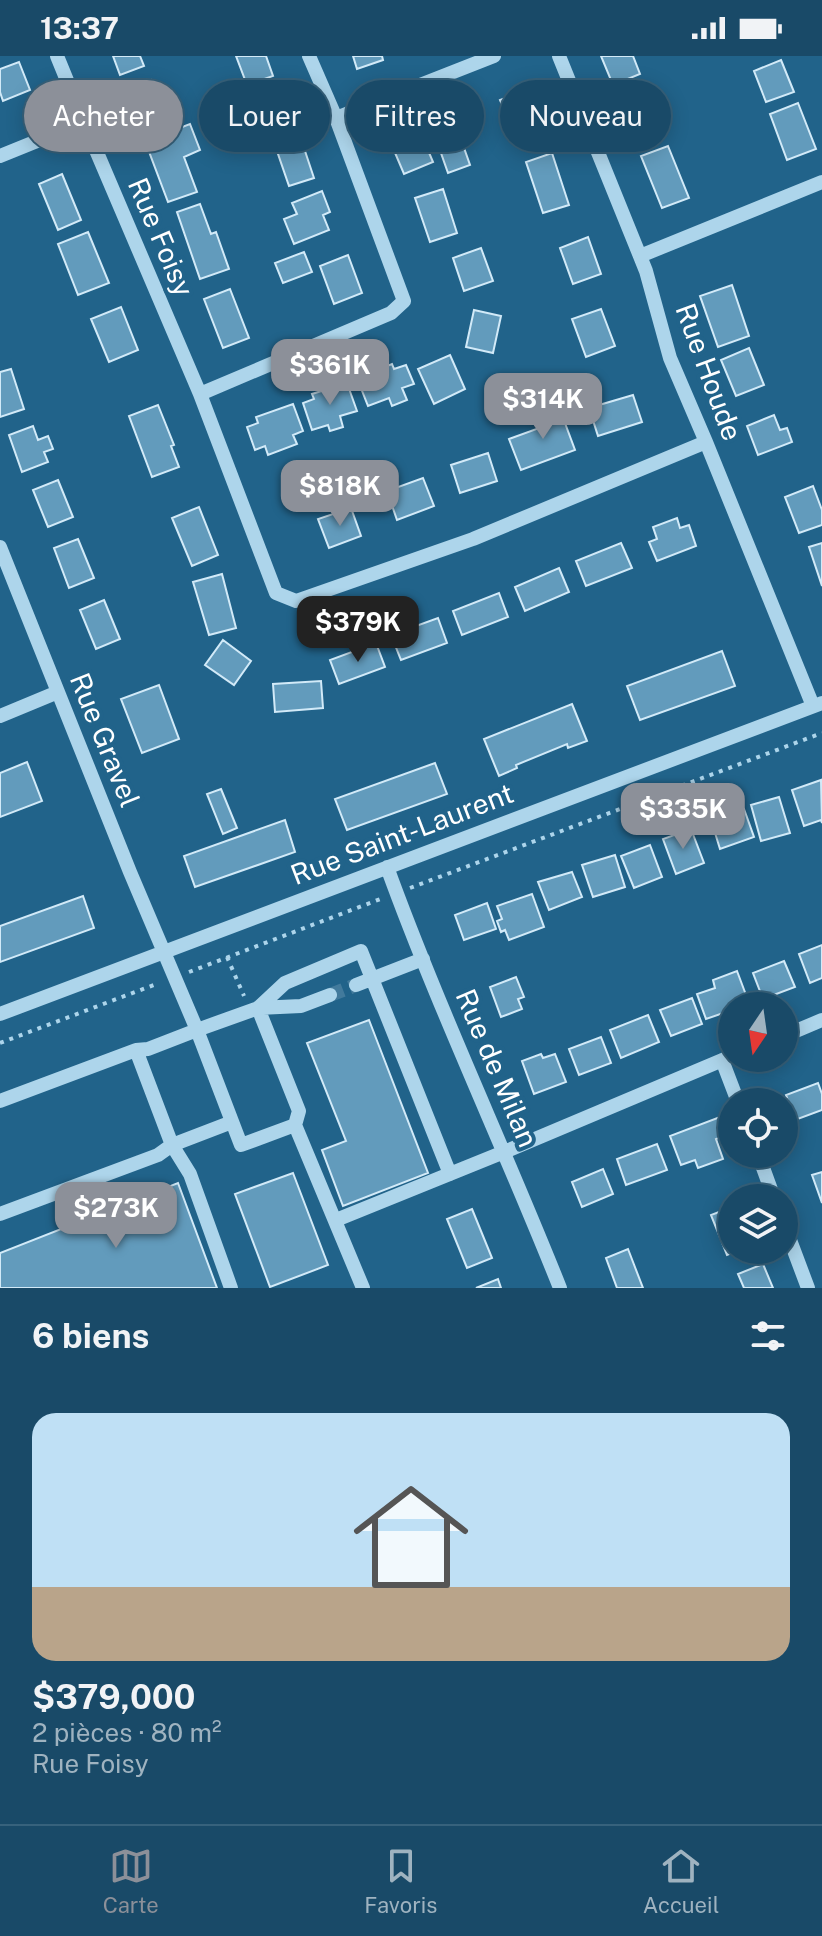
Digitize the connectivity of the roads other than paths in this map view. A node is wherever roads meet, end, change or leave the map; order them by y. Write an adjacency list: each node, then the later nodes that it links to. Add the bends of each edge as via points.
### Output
1 (57, 56): 5 (street, Rue Foisy)
2 (309, 56): 6 (street)
3 (494, 56): 6 (street)
4 (559, 56): 11 (street, Rue Houde)
5 (67, 80)
6 (336, 118): 12 (street, via 404,301 391,313)
7 (24, 146): 9 (street)
8 (97, 152): 12 (street, Rue Foisy)
9 (0, 156)
10 (822, 182): 11 (street)
11 (640, 256): 13 (street, Rue Houde, via 670,358)
12 (200, 394): 13 (street, Rue Foisy, via 276,593 296,601 473,539)
13 (706, 442): 16 (street, Rue Houde)
14 (0, 547): 15 (street, Rue Gravel)
15 (58, 692): 17 (street); 19 (street, Rue Gravel)
16 (818, 704): 18 (street, Rue Saint-Laurent)
17 (0, 716)
18 (387, 867): 19 (street, Rue Saint-Laurent); 20 (street, Rue de Milan)
19 (165, 951): 25 (street, Rue Saint-Laurent); 27 (street, Rue Gravel)
20 (423, 959): 21 (street); 35 (street, Rue de Milan)
21 (372, 979): 22 (street); 24 (street, via 361,951 285,983); 36 (street)
22 (356, 985)
23 (330, 995): 24 (street, via 301,1006)
24 (258, 1008): 27 (street); 33 (street, via 299,1111)
25 (0, 1014)
26 (822, 1020): 28 (street)
27 (197, 1030): 29 (street); 32 (street, Rue Gravel)
28 (798, 1030)
29 (136, 1050): 31 (street); 34 (street)
30 (718, 1062): 35 (street)
31 (0, 1101)
32 (232, 1122): 33 (street, via 241,1145); 34 (street)
33 (295, 1125): 38 (street)
34 (172, 1145): 37 (street, via 158,1155); 41 (street, via 190,1174)
35 (504, 1152): 36 (street); 42 (street, Rue de Milan)
36 (450, 1174): 38 (street)
37 (0, 1214)
38 (336, 1220): 40 (street)
39 (798, 1261): 43 (street)
40 (361, 1287)
41 (231, 1288)
42 (560, 1288)
43 (808, 1288)

